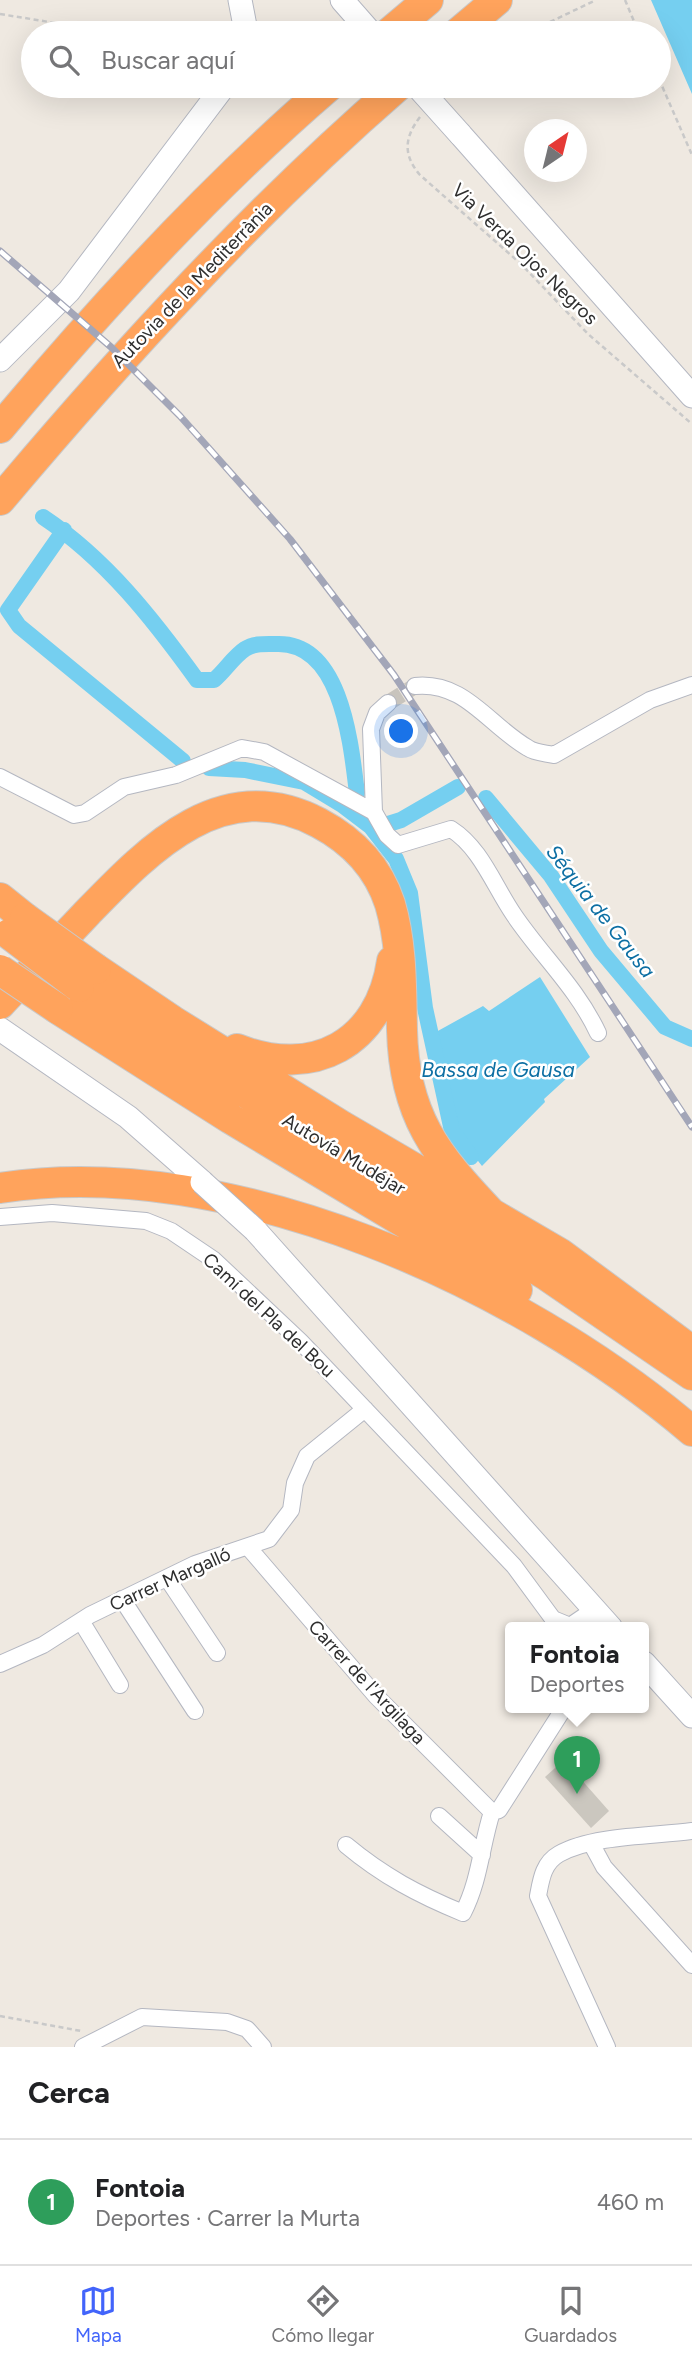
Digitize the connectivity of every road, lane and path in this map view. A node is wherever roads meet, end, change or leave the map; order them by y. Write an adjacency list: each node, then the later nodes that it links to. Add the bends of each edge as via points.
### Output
1 (240, 0): 9 (main road)
2 (342, 0): 10 (main road)
3 (428, 0): 11 (highway)
4 (497, 0): 12 (highway)
5 (596, 0): 13 (path)
6 (625, 0): 14 (path)
7 (0, 14): 8 (path)
8 (43, 21)
9 (244, 21)
10 (360, 21)
11 (403, 21)
12 (472, 21)
13 (552, 21)
14 (634, 21)
15 (216, 98): 22 (main road, via 69,291)
16 (316, 98): 25 (highway, via 206,201 67,348)
17 (385, 98): 26 (highway, Autovia de la Mediterrània, via 241,231 104,376)
18 (428, 98): 23 (main road, bridge)
19 (667, 98): 21 (path)
20 (424, 113): 24 (path, Via Verda Ojos Negros, via 405,150 420,175 521,264 588,334)
21 (692, 155)
22 (0, 360)
23 (692, 396)
24 (692, 424)
25 (0, 428)
26 (0, 500)
27 (692, 685): 28 (street, via 650,700 554,755 530,750 451,688)
28 (415, 686)
29 (388, 704): 31 (street, via 377,713 371,729)
30 (0, 777): 31 (street, via 74,815 85,813 124,787 176,775 242,748 264,752)
31 (374, 813): 39 (street, via 398,845 451,829 468,840 515,916 586,1009)
32 (0, 898): 33 (highway, Autovía Mudéjar)
33 (11, 926): 36 (highway, Autovía Mudéjar, bridge)
34 (396, 936): 36 (highway, via 388,980 372,1017 356,1036 336,1049 291,1062 262,1059 234,1048); 37 (highway, via 378,877 340,834 278,807 220,811 190,823 162,842 115,884); 41 (highway, via 411,1097 434,1147)
35 (0, 970): 46 (highway, Autovía Mudéjar, bridge, via 231,1119 594,1338)
36 (87, 978): 41 (highway); 44 (highway, Autovía Mudéjar, via 328,1145 546,1275)
37 (0, 1004)
38 (0, 1029): 51 (main road, bridge, via 128,1117 255,1230)
39 (598, 1032)
40 (0, 1188): 47 (highway, via 74,1182 148,1185 267,1209 325,1227 412,1260 501,1303 618,1374)
41 (492, 1214): 43 (highway, via 561,1254)
42 (0, 1217): 45 (street, Camí del Pla del Bou, via 52,1213 146,1221 171,1231 214,1260)
43 (692, 1351)
44 (692, 1375)
45 (365, 1409): 48 (street, Carrer Margalló, via 307,1456 295,1483 291,1510 269,1539); 53 (street, Camí del Pla del Bou, via 514,1566)
46 (692, 1412)
47 (692, 1431)
48 (248, 1546): 49 (street, Carrer Margalló); 63 (street, Carrer de l'Argilaga, via 376,1696)
49 (167, 1578): 50 (street, Carrer Margalló); 56 (street)
50 (122, 1599): 52 (street, Carrer Margalló); 60 (street)
51 (595, 1609): 54 (street); 55 (main road)
52 (81, 1621): 57 (street, Carrer Margalló); 59 (street)
53 (558, 1622)
54 (576, 1622)
55 (606, 1622)
56 (217, 1653)
57 (0, 1664)
58 (649, 1669): 62 (main road)
59 (120, 1685)
60 (195, 1711)
61 (561, 1713): 63 (street, via 499,1810)
62 (692, 1716)
63 (492, 1812): 68 (street)
64 (439, 1816): 68 (street)
65 (692, 1831): 66 (street)
66 (591, 1843): 69 (street, via 604,1867); 73 (street, via 557,1854 542,1872 538,1896)
67 (346, 1844): 68 (street, via 403,1887 463,1913)
68 (482, 1855)
69 (692, 1965)
70 (0, 2016): 71 (path, via 87,2032)
71 (90, 2043): 72 (street, via 142,2017 227,2022 247,2029)
72 (263, 2047)
73 (607, 2047)

